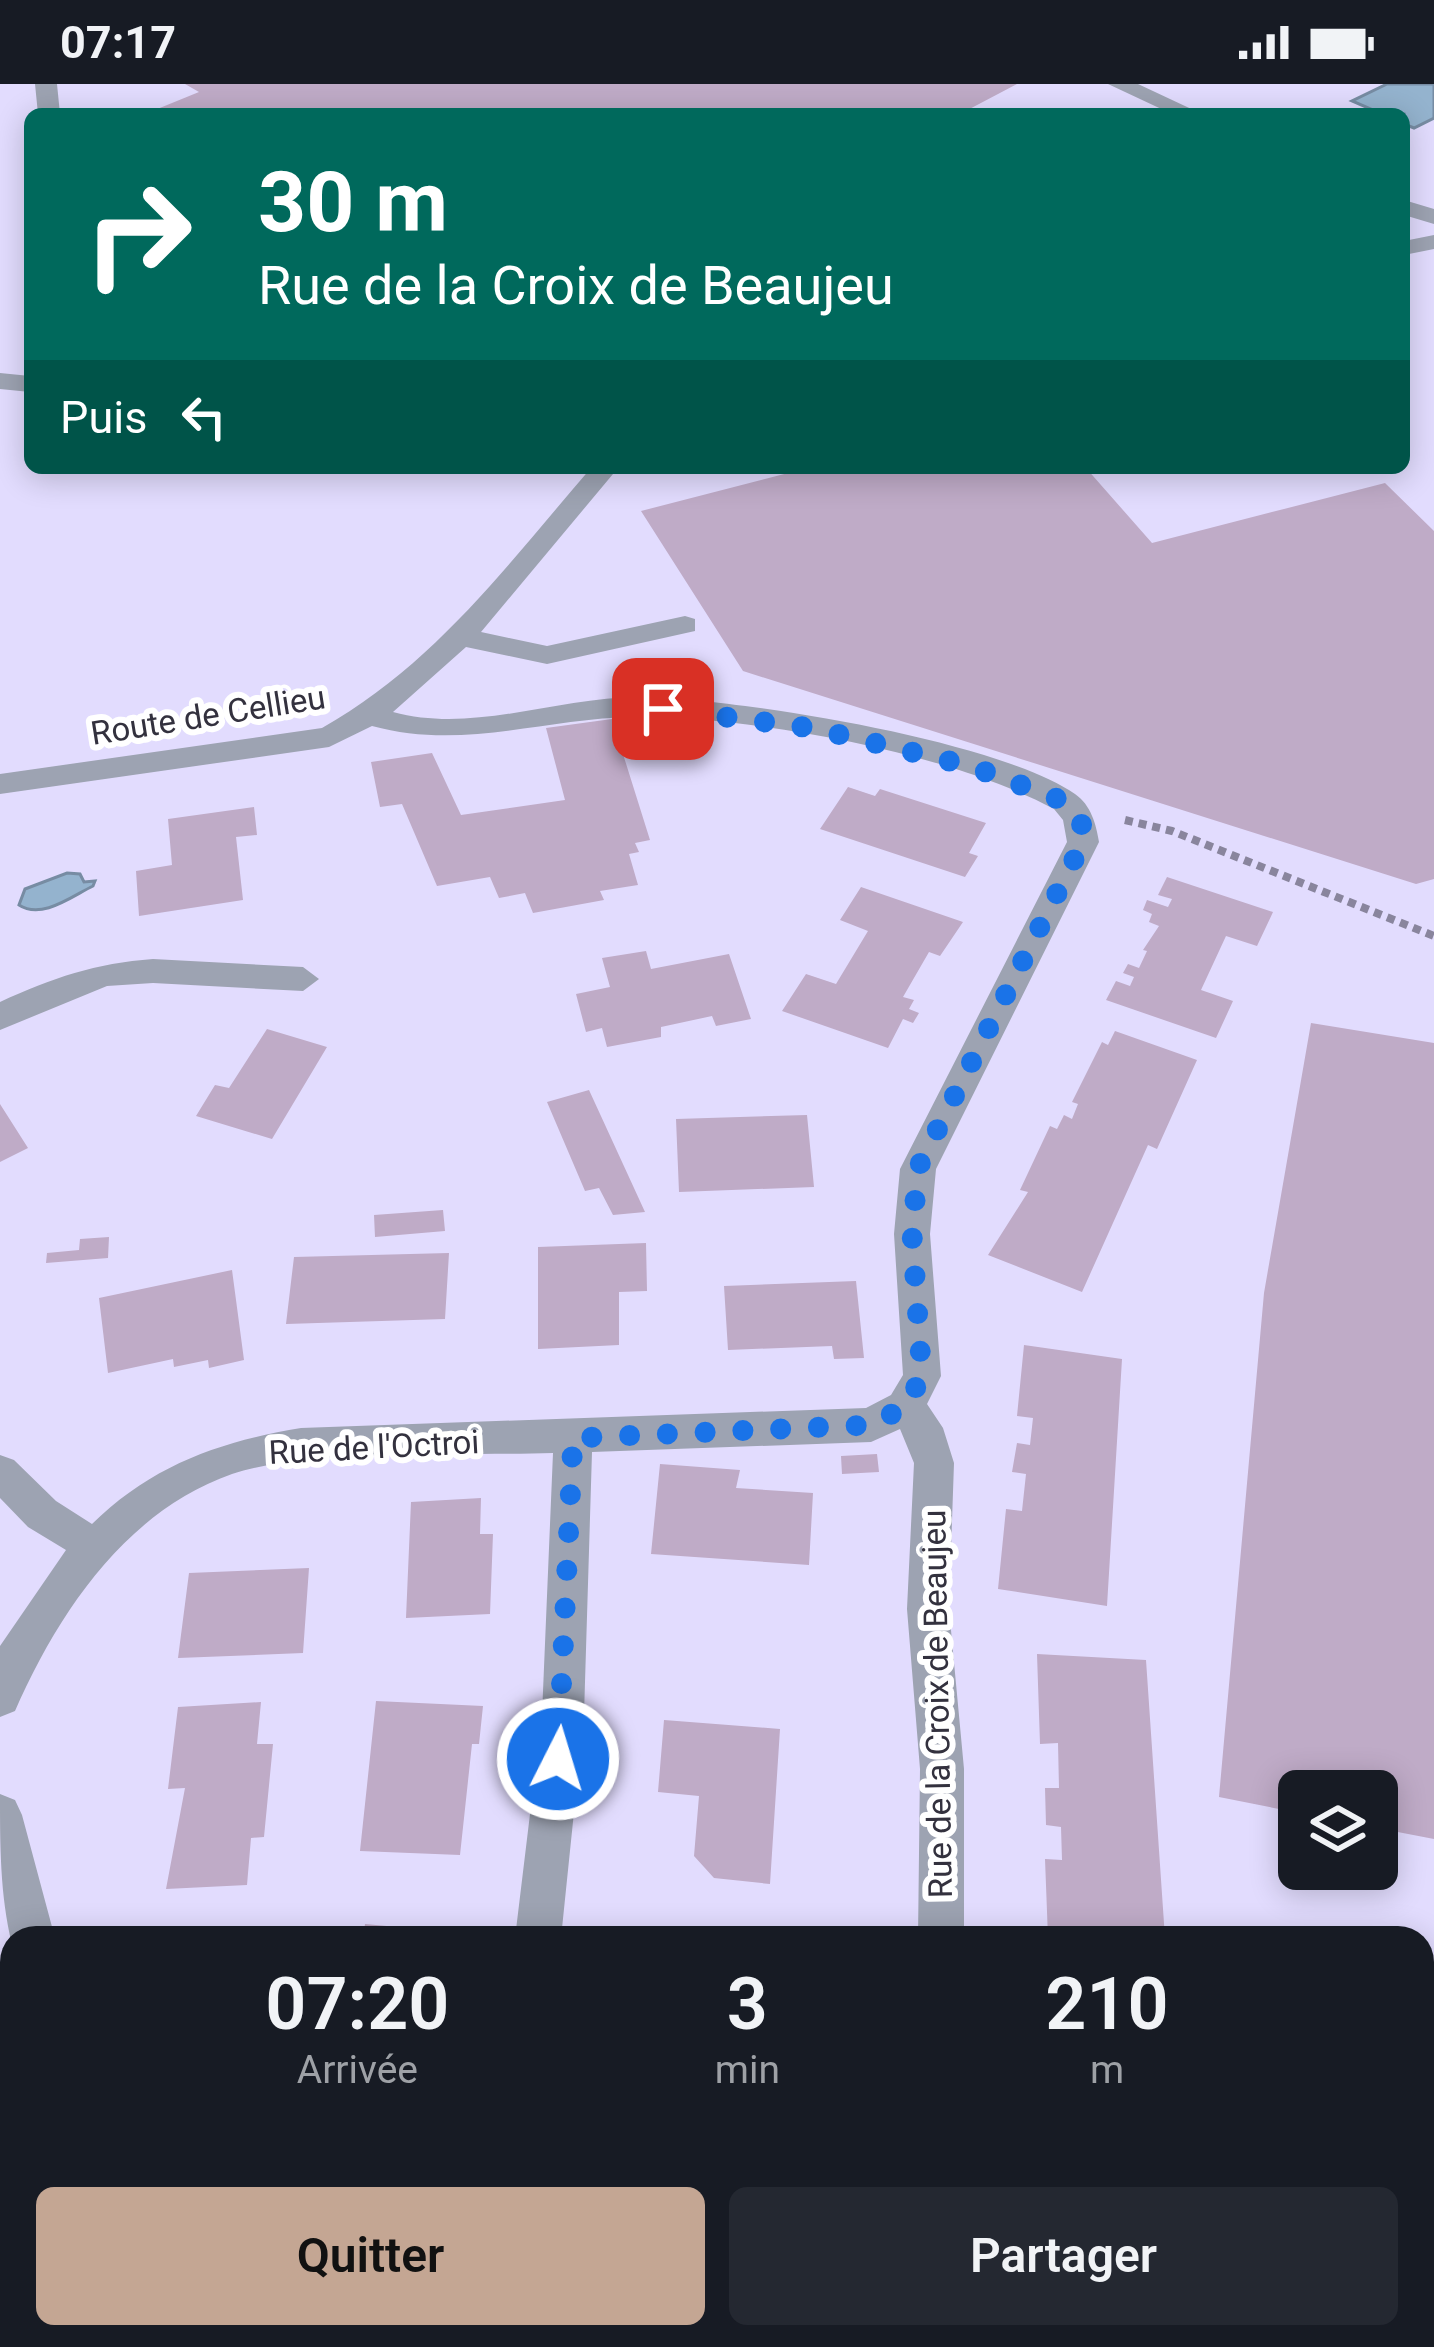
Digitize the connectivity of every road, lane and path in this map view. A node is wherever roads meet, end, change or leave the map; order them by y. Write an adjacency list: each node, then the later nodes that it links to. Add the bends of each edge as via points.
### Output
1 (1119, 84): 2 (street)
2 (1174, 108)
3 (600, 474): 5 (street, Route de Cellieu)
4 (685, 625): 5 (street, via 547,655)
5 (457, 637): 6 (street, Route de Cellieu)
6 (373, 716): 7 (street, Route de Cellieu, via 329,737); 8 (street, via 435,730 583,710 688,710 812,728 1034,787 1066,802)
7 (0, 784)
8 (1082, 825): 9 (path, via 1110,819 1172,831); 12 (street, via 1076,859 918,1168 912,1234 922,1376)
9 (1434, 935)
10 (303, 979): 11 (street, via 107,974)
11 (0, 1017)
12 (905, 1407): 13 (street, via 871,1425); 20 (street, Rue de la Croix de Beaujeu, via 923,1428 934,1463 928,1609 942,1768)
13 (573, 1438): 15 (street, Rue de l'Octroi, via 301,1445 219,1461 144,1505); 19 (street, via 563,1714)
14 (0, 1472): 15 (street, via 42,1514)
15 (97, 1548): 16 (street, Rue de l'Octroi, via 13,1656)
16 (0, 1696)
17 (0, 1815): 18 (street)
18 (29, 1926)
19 (539, 1926)
20 (941, 1926)

